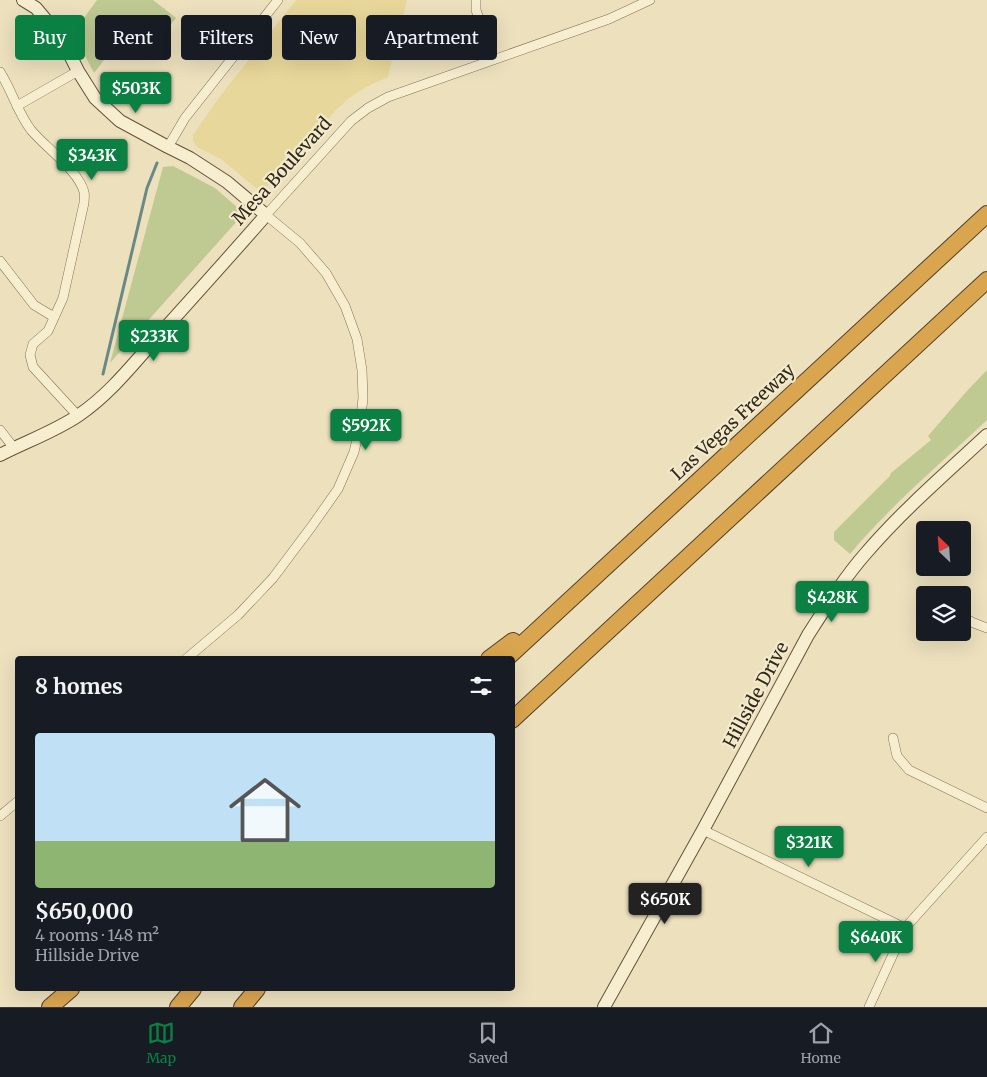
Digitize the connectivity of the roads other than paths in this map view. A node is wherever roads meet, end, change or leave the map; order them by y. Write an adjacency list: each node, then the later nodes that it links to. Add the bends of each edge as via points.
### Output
1 (23, 0): 8 (street, via 36,8 62,39)
2 (278, 0): 11 (street, via 185,118)
3 (476, 0): 5 (street)
4 (650, 0): 6 (street, Mesa Boulevard, via 609,19)
5 (478, 15)
6 (497, 59)
7 (493, 60): 13 (street, Mesa Boulevard, via 388,97 368,108 351,121)
8 (78, 71): 10 (street); 11 (street, via 95,98 120,121)
9 (0, 72): 10 (street)
10 (17, 106): 16 (street, via 32,130 71,170 84,191 63,298)
11 (168, 147): 13 (street, via 227,182)
12 (987, 214): 22 (highway, Las Vegas Freeway)
13 (266, 215): 17 (street, Mesa Boulevard, via 110,389); 25 (street, via 300,243 326,273 345,306 357,339 362,370 360,426 354,452 338,489 312,526 273,578 238,615)
14 (0, 261): 16 (street, via 34,306)
15 (987, 280): 28 (highway)
16 (54, 317): 17 (street, via 48,331 34,344 30,356 33,367)
17 (78, 416): 20 (street, Mesa Boulevard)
18 (0, 430): 20 (street)
19 (987, 435): 33 (street, Hillside Drive, via 897,519 845,579 808,635)
20 (14, 448): 21 (street, Mesa Boulevard)
21 (0, 455)
22 (569, 600): 26 (highway); 27 (highway, Las Vegas Freeway)
23 (971, 622): 24 (street)
24 (987, 628)
25 (190, 656)
26 (493, 656)
27 (509, 656)
28 (515, 717)
29 (893, 738): 31 (street, via 897,756 910,770)
30 (15, 804): 32 (street)
31 (987, 808)
32 (0, 816)
33 (702, 830): 35 (street); 44 (street, Hillside Drive)
34 (987, 837): 35 (street)
35 (905, 928): 45 (street)
36 (70, 991): 40 (highway)
37 (191, 991): 41 (highway)
38 (255, 991): 42 (highway)
39 (260, 991): 43 (highway)
40 (50, 1007)
41 (178, 1007)
42 (242, 1007)
43 (250, 1007)
44 (604, 1007)
45 (869, 1007)

